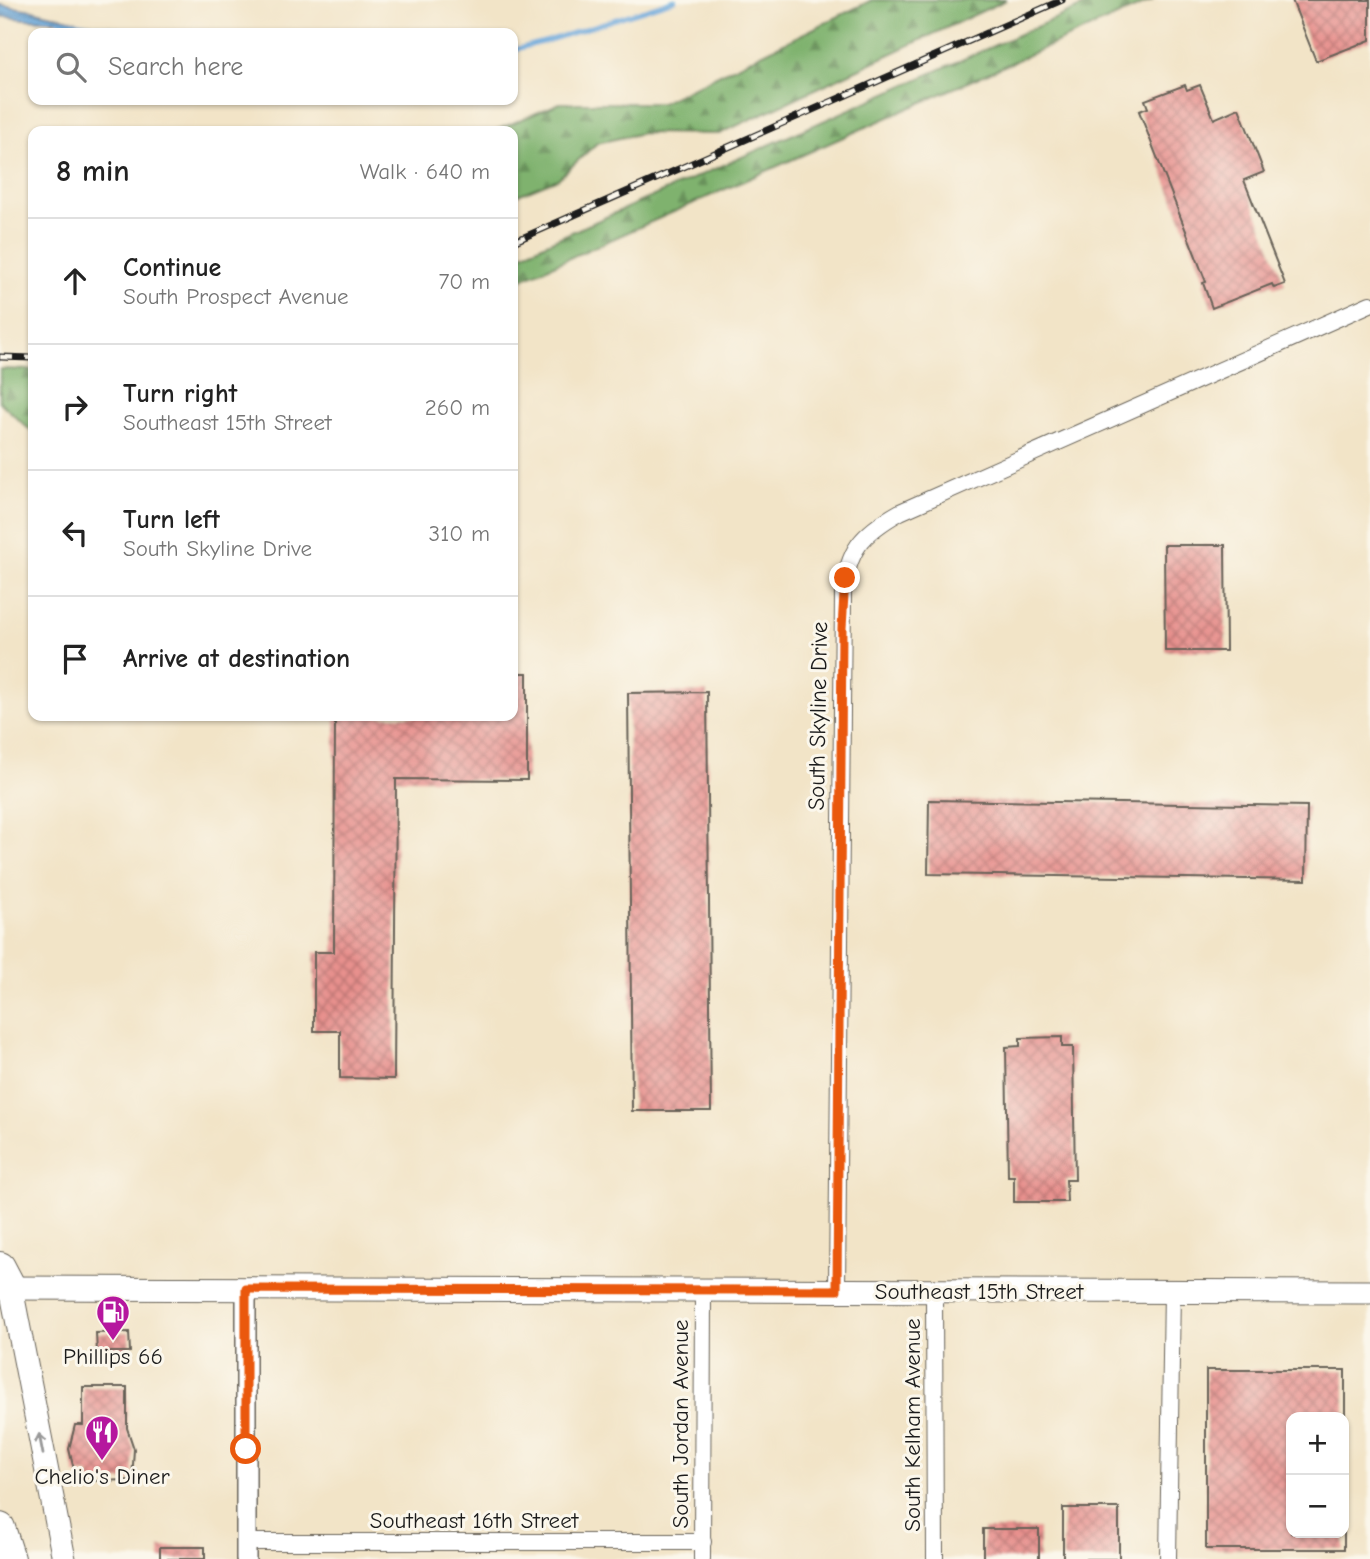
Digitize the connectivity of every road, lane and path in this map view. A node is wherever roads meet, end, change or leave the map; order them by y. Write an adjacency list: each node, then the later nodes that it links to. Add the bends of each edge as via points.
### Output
1 (1370, 304): 5 (street, South Skyline Drive, via 900,512 868,533 855,550 842,594)
2 (4, 1281): 3 (main road, Southeast 15th Street); 13 (main road, one-way to 2)
3 (246, 1289): 4 (main road, Southeast 15th Street); 11 (street)
4 (703, 1290): 5 (main road, Southeast 15th Street); 10 (street, South Jordan Avenue)
5 (837, 1290): 6 (main road, Southeast 15th Street)
6 (934, 1290): 7 (main road, Southeast 15th Street); 15 (street, South Kelham Avenue)
7 (1172, 1290): 8 (main road, Southeast 15th Street); 16 (street)
8 (1370, 1292)
9 (0, 1528): 12 (highway)
10 (703, 1542): 11 (street, Southeast 16th Street); 14 (street, South Jordan Avenue)
11 (246, 1551)
12 (10, 1559)
13 (64, 1559)
14 (702, 1559)
15 (934, 1559)
16 (1168, 1559)

